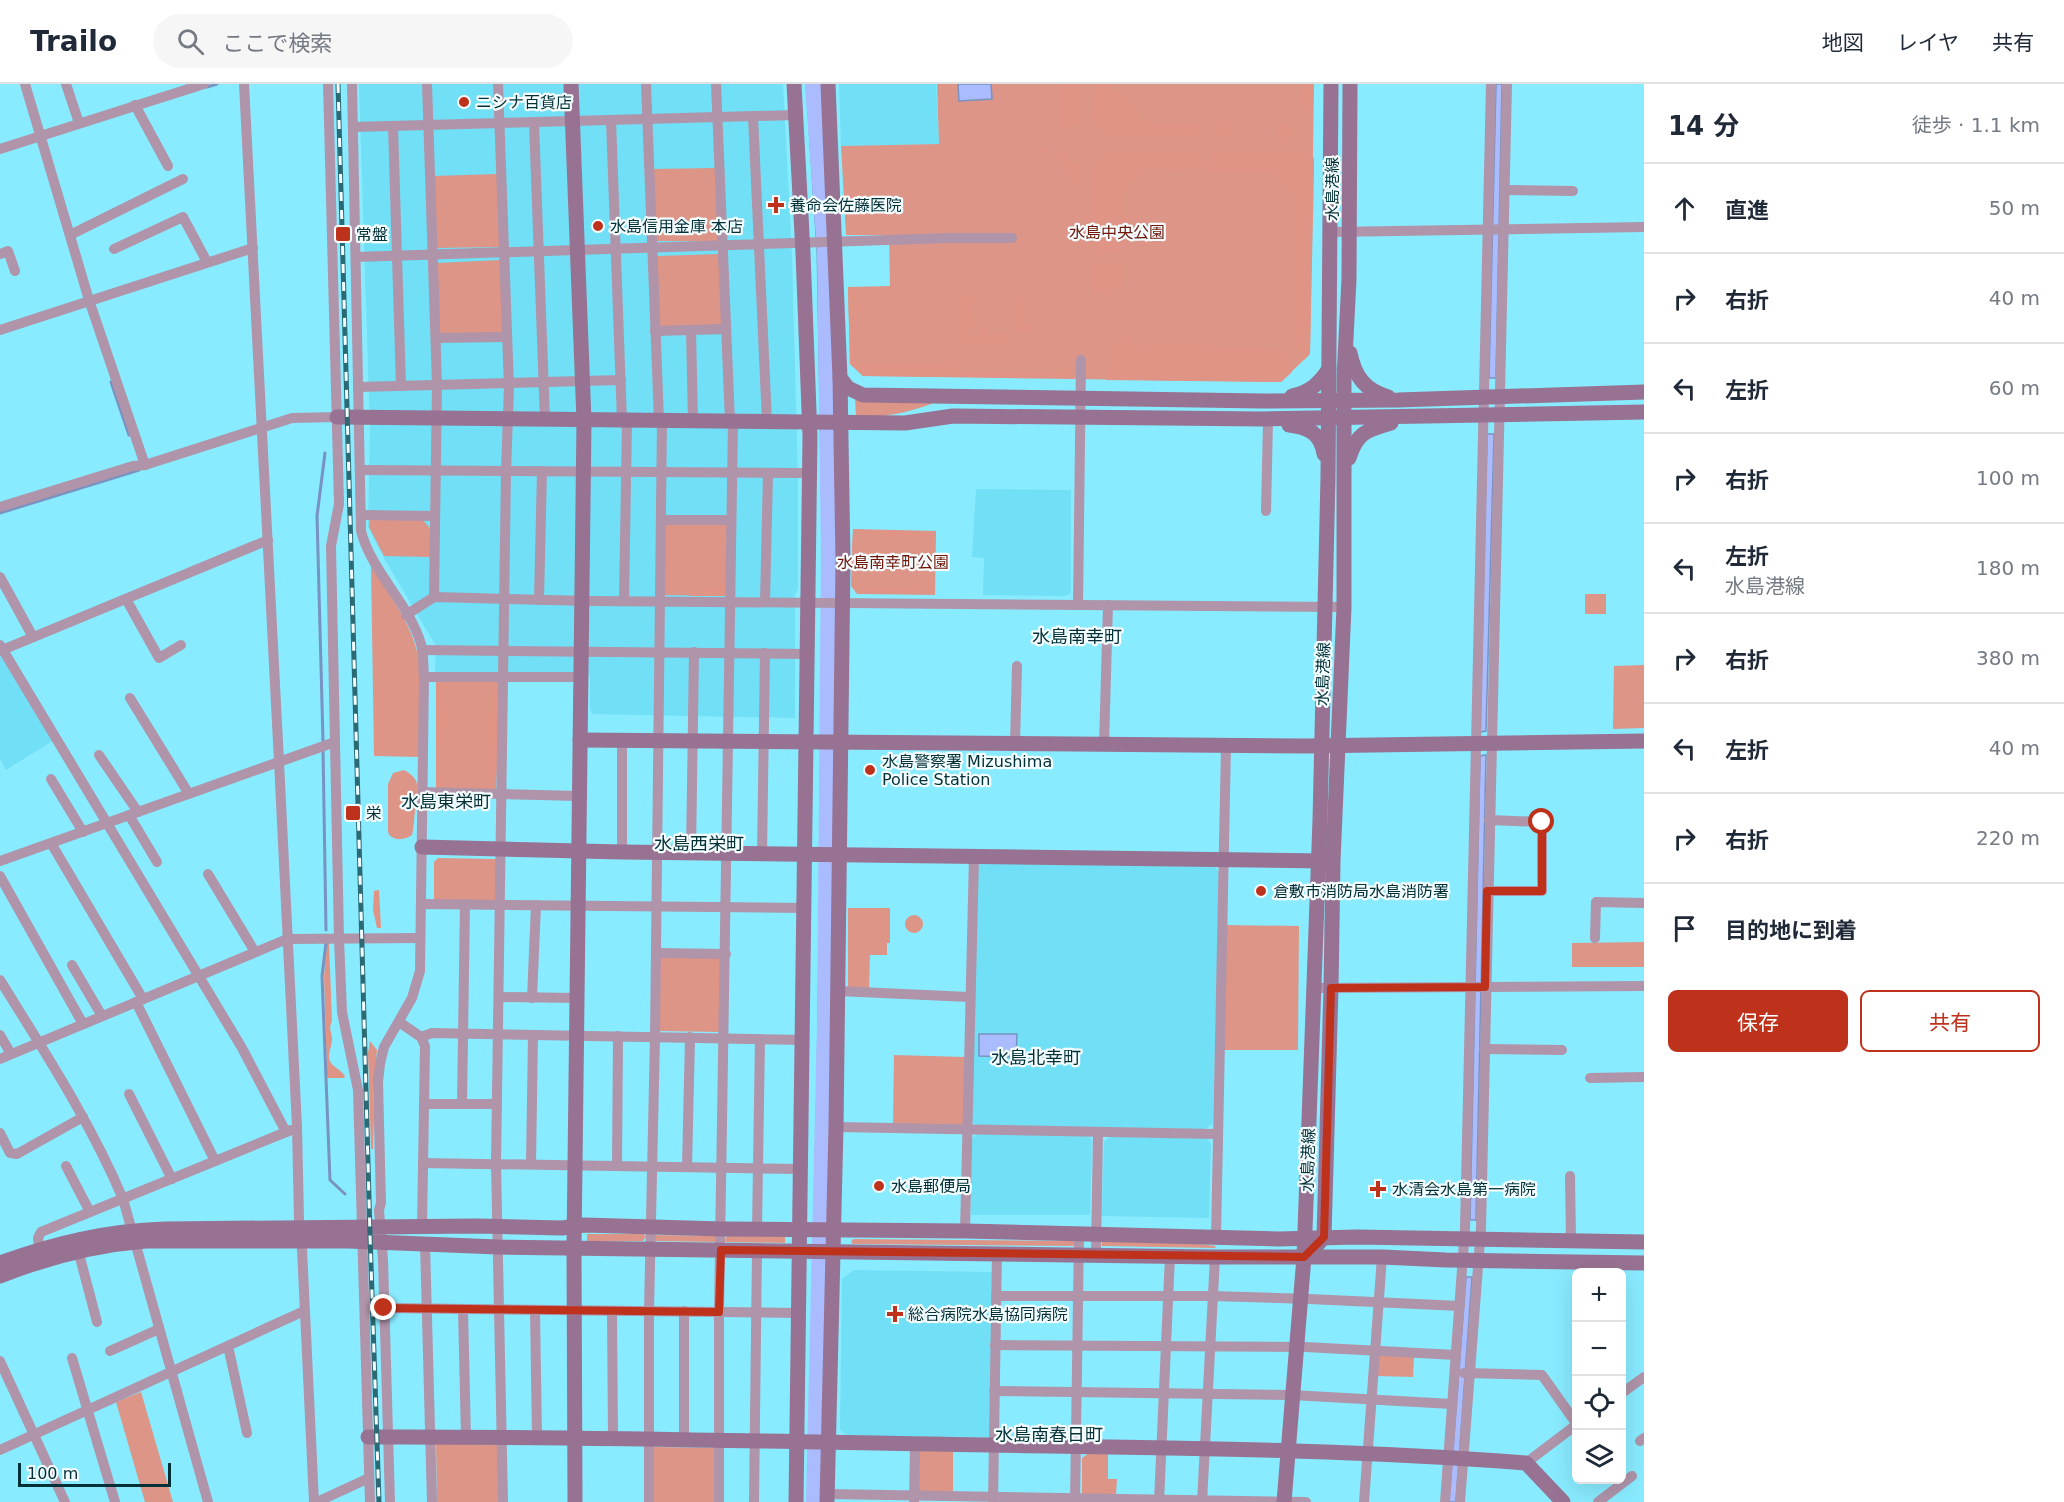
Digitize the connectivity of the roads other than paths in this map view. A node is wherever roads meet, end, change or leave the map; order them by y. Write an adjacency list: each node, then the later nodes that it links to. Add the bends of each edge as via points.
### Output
1 (25, 84): 31 (street)
2 (66, 84): 25 (street)
3 (204, 84): 18 (street)
4 (244, 84): 47 (street)
5 (328, 84): 88 (street)
6 (352, 84): 30 (street)
7 (427, 84): 29 (street)
8 (498, 84): 26 (street)
9 (571, 84): 24 (street)
10 (646, 84): 22 (street)
11 (716, 84): 21 (street)
12 (794, 84): 19 (street)
13 (828, 84): 43 (street)
14 (1331, 84): 39 (street, 水島港線)
15 (1350, 84): 40 (street, 水島港線)
16 (1491, 84): 38 (street)
17 (1507, 84): 35 (street)
18 (137, 108): 25 (street); 33 (street)
19 (795, 115): 20 (street); 44 (street)
20 (753, 116): 21 (street); 45 (street)
21 (717, 117): 22 (street); 46 (street)
22 (647, 119): 23 (street); 49 (street)
23 (611, 120): 24 (street); 50 (street)
24 (573, 122): 27 (street); 51 (street)
25 (79, 123): 31 (street)
26 (499, 123): 27 (street); 29 (street); 53 (street)
27 (534, 123): 52 (street)
28 (393, 126): 29 (street); 30 (street); 56 (street)
29 (428, 126): 55 (street)
30 (353, 127): 57 (street)
31 (40, 136): 32 (street); 41 (street)
32 (0, 149)
33 (168, 166)
34 (183, 179): 41 (street)
35 (1504, 190): 36 (street); 38 (street)
36 (1573, 191)
37 (1644, 227): 38 (street)
38 (1496, 230): 40 (street); 81 (street); 81 (street)
39 (1330, 232): 40 (street); 69 (street, 水島港線)
40 (1349, 232): 65 (street, 水島港線)
41 (70, 236): 60 (street)
42 (1012, 238): 43 (street)
43 (833, 242): 44 (street); 70 (street)
44 (809, 243): 45 (street); 103 (street)
45 (759, 245): 46 (street); 102 (street)
46 (723, 246): 49 (street); 61 (street)
47 (253, 248): 58 (street); 105 (street)
48 (114, 249): 58 (street, via 183,217)
49 (652, 249): 50 (street); 64 (street)
50 (616, 250): 51 (street); 72 (street)
51 (578, 251): 52 (street); 71 (street)
52 (540, 252): 53 (street); 73 (street)
53 (504, 253): 55 (street); 66 (street)
54 (0, 254): 59 (street, via 8,252)
55 (433, 255): 56 (street); 67 (street)
56 (397, 256): 57 (street); 76 (street)
57 (356, 257): 77 (street)
58 (207, 262): 60 (street)
59 (15, 271)
60 (89, 300): 62 (street); 106 (street)
61 (726, 329): 63 (street); 101 (street)
62 (0, 330)
63 (691, 330): 64 (street); 100 (street)
64 (655, 331): 99 (street)
65 (1347, 335): 82 (street, 水島港線); 83 (street, via 1353,366 1364,386)
66 (507, 337): 67 (street); 74 (street)
67 (436, 338): 75 (street)
68 (1081, 360): 80 (street)
69 (1329, 369): 82 (street, 水島港線); 84 (street, via 1309,391)
70 (840, 378): 79 (street, via 848,388 863,394); 103 (street)
71 (583, 380): 72 (street); 73 (street); 97 (street)
72 (621, 380): 98 (street)
73 (544, 381): 74 (street); 95 (street)
74 (508, 382): 75 (street); 94 (street)
75 (437, 385): 76 (street); 91 (street)
76 (401, 386): 77 (street)
77 (358, 387): 89 (street)
78 (1644, 392): 81 (street)
79 (968, 395): 80 (street); 104 (street)
80 (1080, 397): 84 (street); 92 (street)
81 (1492, 397): 83 (street); 86 (street); 87 (street)
82 (1337, 400): 83 (street); 84 (street); 93 (street, 水島港線)
83 (1398, 400)
84 (1263, 401)
85 (1644, 412): 87 (street)
86 (1484, 415): 87 (street); 90 (street); 119 (street)
87 (1499, 416): 119 (street)
88 (337, 417): 89 (street); 105 (street, via 292,418); 169 (street, via 339,504 331,546)
89 (358, 417): 91 (street); 107 (street)
90 (1418, 417): 93 (street); 118 (street, via 1362,434 1352,447)
91 (436, 418): 94 (street); 108 (street)
92 (1080, 418): 96 (street); 104 (street, via 953,416); 140 (street)
93 (1337, 418): 96 (street); 117 (street, 水島港線); 118 (street, 水島港線)
94 (508, 420): 95 (street); 109 (street)
95 (546, 420): 97 (street)
96 (1265, 420): 117 (street, via 1298,426 1318,437); 121 (street)
97 (584, 421): 98 (street); 111 (street)
98 (625, 421): 99 (street); 112 (street)
99 (660, 421): 100 (street); 113 (street)
100 (693, 422): 101 (street)
101 (731, 422): 102 (street); 115 (street)
102 (767, 422): 103 (street)
103 (826, 423): 104 (street); 114 (street); 139 (street)
104 (885, 423)
105 (261, 427): 106 (street); 126 (street)
106 (145, 465): 120 (street)
107 (360, 470): 108 (street); 122 (street)
108 (435, 470): 109 (street); 123 (street)
109 (506, 471): 110 (street); 131 (street)
110 (542, 471): 111 (street); 132 (street)
111 (583, 471): 112 (street); 133 (street)
112 (627, 472): 113 (street); 134 (street)
113 (662, 472): 115 (street); 124 (street)
114 (809, 472): 116 (street); 138 (street)
115 (732, 473): 116 (street); 125 (street)
116 (768, 473): 137 (street)
117 (1328, 477): 142 (street, 水島港線)
118 (1345, 477): 143 (street, 水島港線)
119 (1490, 488): 128 (street)
120 (0, 507)
121 (1266, 511)
122 (361, 514): 123 (street); 144 (street, via 365,546)
123 (435, 516): 129 (street)
124 (662, 519): 125 (street); 135 (street)
125 (731, 520): 136 (street)
126 (268, 540): 130 (street); 177 (street)
127 (0, 577): 145 (street)
128 (1487, 585): 172 (street); 172 (street)
129 (434, 597): 131 (street); 144 (street)
130 (126, 599): 145 (street); 146 (street, via 159,658)
131 (504, 599): 132 (street); 149 (street)
132 (539, 600): 133 (street)
133 (581, 601): 134 (street); 150 (street)
134 (624, 601): 135 (street)
135 (661, 601): 136 (street); 151 (street)
136 (730, 602): 137 (street); 153 (street)
137 (765, 602): 138 (street)
138 (814, 603): 139 (street); 155 (street)
139 (839, 603): 140 (street); 167 (street)
140 (1078, 605): 141 (street)
141 (1108, 605): 142 (street); 171 (street)
142 (1324, 607): 143 (street); 174 (street, 水島港線)
143 (1344, 607): 175 (street, 水島港線)
144 (406, 615): 148 (street)
145 (33, 637): 147 (street)
146 (181, 645)
147 (1, 649): 185 (street)
148 (422, 650): 149 (street); 157 (street)
149 (503, 651): 150 (street); 158 (street)
150 (580, 651): 151 (street); 159 (street)
151 (660, 652): 152 (street); 163 (street)
152 (694, 652): 153 (street); 164 (street)
153 (730, 653): 154 (street); 165 (street)
154 (765, 653): 155 (street); 166 (street)
155 (807, 654): 167 (street)
156 (1017, 666): 170 (street)
157 (424, 677): 158 (street); 179 (street)
158 (503, 677): 159 (street); 181 (street)
159 (580, 677): 161 (street)
160 (130, 698): 180 (street)
161 (580, 740): 162 (street); 182 (street)
162 (622, 740): 163 (street); 191 (street)
163 (658, 740): 164 (street); 192 (street)
164 (693, 740): 165 (street); 193 (street)
165 (729, 740): 166 (street); 194 (street)
166 (763, 741): 167 (street); 195 (street)
167 (825, 741): 170 (street); 196 (street); 196 (street)
168 (1644, 741): 172 (street)
169 (335, 742): 177 (street); 218 (street)
170 (1015, 744): 171 (street)
171 (1104, 745): 173 (street)
172 (1483, 745): 175 (street); 184 (street); 204 (street)
173 (1226, 746): 174 (street); 198 (street)
174 (1322, 746): 175 (street); 200 (street, 水島港線)
175 (1338, 746): 200 (street, 水島港線)
176 (99, 755): 183 (street)
177 (279, 762): 180 (street); 217 (street)
178 (51, 779): 186 (street)
179 (423, 792): 181 (street); 188 (street)
180 (189, 794): 183 (street)
181 (500, 794): 182 (street); 189 (street)
182 (579, 796): 190 (street)
183 (133, 814): 185 (street); 201 (street)
184 (1489, 820): 204 (street); 205 (street, via 1542,822 1542,891)
185 (108, 823): 186 (street); 223 (street)
186 (83, 832): 187 (street)
187 (51, 843): 199 (street); 234 (street)
188 (422, 847): 189 (street); 207 (street)
189 (500, 850): 190 (street); 209 (street)
190 (578, 851): 191 (street); 211 (street)
191 (622, 852): 192 (street)
192 (657, 853): 193 (street); 212 (street)
193 (691, 853): 194 (street)
194 (727, 853): 195 (street); 213 (street)
195 (762, 854): 196 (street)
196 (824, 855): 197 (street); 214 (street); 229 (street)
197 (974, 857): 198 (street); 230 (street)
198 (1223, 860): 200 (street); 268 (street)
199 (0, 861)
200 (1325, 861): 227 (street, 水島港線); 228 (street, 水島港線)
201 (157, 862)
202 (208, 874): 219 (street)
203 (0, 876): 237 (street)
204 (1480, 878): 205 (street); 226 (street)
205 (1487, 891): 226 (street)
206 (1644, 903): 216 (street, via 1596,902)
207 (421, 904): 208 (street); 215 (street)
208 (465, 904): 209 (street); 238 (street)
209 (500, 904): 210 (street); 231 (street)
210 (536, 905): 211 (street); 232 (street)
211 (578, 905): 212 (street); 233 (street)
212 (655, 906): 213 (street); 220 (street)
213 (727, 907): 214 (street); 221 (street)
214 (805, 908): 249 (street)
215 (420, 938): 218 (street); 236 (street, via 420,971)
216 (1595, 938)
217 (287, 939): 218 (street); 219 (street); 262 (street)
218 (339, 939): 294 (street, via 342,1012 358,1090)
219 (255, 952): 223 (street)
220 (656, 953): 221 (street); 245 (street)
221 (726, 954): 247 (street)
222 (72, 965): 235 (street)
223 (197, 976): 234 (street); 265 (street, via 242,1048)
224 (0, 980): 250 (street)
225 (1644, 986): 226 (street)
226 (1478, 987): 228 (street); 251 (street); 302 (street)
227 (1314, 988): 228 (street); 301 (street, 水島港線)
228 (1331, 988): 300 (street, 水島港線)
229 (838, 991): 230 (street); 263 (street)
230 (969, 997): 264 (street)
231 (499, 998): 232 (street); 240 (street)
232 (532, 998): 233 (street)
233 (577, 998): 242 (street)
234 (139, 1000): 235 (street); 269 (street)
235 (102, 1016): 237 (street)
236 (399, 1022): 244 (street); 297 (street, via 384,1047 379,1073)
237 (83, 1024): 250 (street)
238 (462, 1034): 240 (street); 244 (street, via 432,1033); 259 (street)
239 (0, 1035): 253 (street)
240 (498, 1035): 241 (street); 260 (street)
241 (533, 1035): 242 (street); 272 (street)
242 (576, 1035): 243 (street); 273 (street)
243 (618, 1036): 245 (street); 275 (street)
244 (421, 1037): 258 (street, via 425,1046)
245 (655, 1037): 246 (street); 276 (street)
246 (690, 1038): 247 (street); 277 (street)
247 (724, 1038): 248 (street); 278 (street)
248 (760, 1039): 249 (street); 279 (street)
249 (803, 1040): 280 (street)
250 (39, 1043): 253 (street); 261 (street)
251 (1484, 1049): 252 (street); 302 (street)
252 (1562, 1050)
253 (11, 1054): 254 (street)
254 (0, 1059)
255 (1644, 1077): 256 (street)
256 (1590, 1078)
257 (129, 1094): 282 (street)
258 (424, 1104): 259 (street); 270 (street)
259 (462, 1104): 260 (street)
260 (497, 1104): 271 (street)
261 (83, 1117): 267 (street, via 17,1154 10,1153); 283 (street)
262 (297, 1127): 265 (street); 293 (street)
263 (836, 1127): 264 (street); 291 (street)
264 (966, 1129): 266 (street); 292 (street)
265 (286, 1132): 269 (street)
266 (1098, 1132): 268 (street); 296 (street)
267 (0, 1133)
268 (1217, 1134): 299 (street)
269 (215, 1161): 282 (street)
270 (423, 1163): 271 (street); 287 (street)
271 (496, 1164): 272 (street); 288 (street)
272 (531, 1164): 273 (street)
273 (575, 1165): 275 (street); 285 (street)
274 (66, 1166): 284 (street)
275 (617, 1166): 276 (street)
276 (652, 1166): 277 (street); 286 (street)
277 (687, 1167): 278 (street)
278 (723, 1167): 279 (street); 289 (street)
279 (758, 1168): 280 (street); 290 (street)
280 (801, 1169): 291 (street)
281 (1570, 1176): 303 (street)
282 (172, 1179): 283 (street)
283 (123, 1198): 284 (street); 298 (street)
284 (90, 1212): 308 (street, via 41,1232)
285 (574, 1226): 286 (street); 288 (street); 307 (street)
286 (651, 1226): 289 (street); 309 (street)
287 (422, 1227): 288 (street); 297 (street)
288 (497, 1227): 306 (street)
289 (722, 1229): 290 (street); 311 (street)
290 (757, 1230): 291 (street)
291 (818, 1230): 292 (street); 313 (street); 313 (street)
292 (965, 1232): 295 (street)
293 (301, 1234): 294 (street); 298 (street); 338 (street)
294 (361, 1234): 297 (street); 374 (street)
295 (1079, 1234): 296 (street); 315 (street)
296 (1097, 1234): 299 (street); 316 (street)
297 (381, 1235): 305 (street); 332 (street)
298 (134, 1236): 308 (street, via 65,1241); 310 (street); 346 (street)
299 (1216, 1237): 301 (street)
300 (1324, 1237): 301 (street); 302 (street); 319 (street)
301 (1304, 1238): 319 (street, 水島港線)
302 (1472, 1238): 303 (street); 321 (street)
303 (1571, 1240): 304 (street)
304 (1644, 1242)
305 (425, 1244): 306 (street); 333 (street)
306 (498, 1247): 307 (street); 335 (street)
307 (574, 1247): 309 (street); 337 (street)
308 (39, 1249): 322 (street)
309 (650, 1249): 311 (street); 340 (street)
310 (78, 1250): 324 (street); 345 (street)
311 (721, 1250): 312 (street); 342 (street)
312 (758, 1250): 313 (street); 343 (street)
313 (818, 1251): 314 (street); 344 (street); 386 (street)
314 (997, 1253): 315 (street); 325 (street)
315 (1079, 1254): 316 (street); 326 (street)
316 (1096, 1254): 317 (street)
317 (1170, 1256): 318 (street); 327 (street)
318 (1215, 1257): 319 (street); 328 (street)
319 (1304, 1257): 320 (street); 329 (street, 水島港線)
320 (1382, 1257): 321 (street); 330 (street)
321 (1471, 1260): 323 (street); 331 (street); 359 (street)
322 (0, 1263)
323 (1644, 1263)
324 (0, 1276)
325 (996, 1296): 326 (street); 347 (street)
326 (1078, 1296): 327 (street); 348 (street)
327 (1167, 1296): 328 (street); 350 (street)
328 (1212, 1296): 329 (street); 351 (street)
329 (1300, 1298): 330 (street); 352 (street, 水島港線)
330 (1379, 1302): 331 (street); 353 (street)
331 (1460, 1306): 355 (street)
332 (384, 1308): 333 (street); 375 (street)
333 (427, 1308): 334 (street); 376 (street)
334 (463, 1309): 335 (street); 377 (street)
335 (499, 1309): 336 (street); 378 (street)
336 (535, 1310): 337 (street); 379 (street)
337 (574, 1310): 339 (street); 380 (street)
338 (304, 1311): 349 (street); 409 (street)
339 (612, 1311): 340 (street); 381 (street)
340 (649, 1311): 341 (street); 382 (street)
341 (684, 1311): 342 (street); 383 (street)
342 (719, 1312): 343 (street); 384 (street)
343 (756, 1312): 344 (street); 385 (street)
344 (798, 1313): 386 (street)
345 (97, 1322)
346 (159, 1329): 354 (street); 358 (street)
347 (995, 1345): 348 (street); 362 (street)
348 (1078, 1345): 350 (street); 363 (street)
349 (228, 1346): 358 (street); 372 (street)
350 (1166, 1346): 351 (street); 364 (street)
351 (1210, 1347): 352 (street); 365 (street)
352 (1296, 1347): 353 (street); 366 (street, 水島港線)
353 (1375, 1351): 355 (street); 367 (street)
354 (110, 1352)
355 (1456, 1355): 359 (street)
356 (72, 1358): 369 (street)
357 (0, 1361): 373 (street)
358 (172, 1372): 369 (street); 408 (street)
359 (1462, 1373): 368 (street); 370 (street, via 1542,1375); 395 (street)
360 (1644, 1377): 361 (street)
361 (1626, 1390)
362 (994, 1391): 363 (street); 388 (street)
363 (1077, 1393): 364 (street); 389 (street)
364 (1162, 1394): 365 (street); 390 (street)
365 (1208, 1394): 366 (street); 391 (street)
366 (1292, 1395): 367 (street); 393 (street, 水島港線)
367 (1372, 1400): 368 (street); 394 (street)
368 (1452, 1404): 395 (street)
369 (88, 1410): 373 (street); 407 (street)
370 (1572, 1418)
371 (1572, 1427): 396 (street)
372 (248, 1433)
373 (34, 1434): 392 (street); 406 (street)
374 (368, 1437): 375 (street); 398 (street)
375 (387, 1437): 376 (street); 411 (street)
376 (430, 1437): 377 (street); 412 (street)
377 (466, 1438): 378 (street)
378 (501, 1438): 379 (street); 413 (street)
379 (537, 1438): 380 (street)
380 (574, 1439): 381 (street); 414 (street)
381 (613, 1439): 382 (street)
382 (649, 1440): 383 (street); 415 (street)
383 (684, 1441): 384 (street)
384 (720, 1441): 385 (street); 416 (street)
385 (756, 1442): 386 (street); 417 (street)
386 (813, 1442): 387 (street); 399 (street); 418 (street)
387 (915, 1444): 388 (street); 400 (street)
388 (993, 1445): 389 (street); 401 (street)
389 (1076, 1446): 390 (street); 402 (street)
390 (1161, 1448): 391 (street); 403 (street)
391 (1205, 1449): 393 (street); 404 (street)
392 (0, 1450)
393 (1288, 1450): 394 (street); 405 (street, 水島港線)
394 (1368, 1454): 395 (street); 420 (street)
395 (1456, 1458): 396 (street); 421 (street); 422 (street)
396 (1526, 1463): 423 (street)
397 (1632, 1476): 424 (street)
398 (369, 1478): 409 (street); 410 (street)
399 (827, 1498): 400 (street)
400 (914, 1498): 401 (street)
401 (993, 1499): 402 (street)
402 (1076, 1500): 403 (street)
403 (1159, 1501): 404 (street)
404 (1202, 1501): 405 (street)
405 (1284, 1501): 419 (street)
406 (65, 1502)
407 (115, 1502)
408 (208, 1502)
409 (315, 1502)
410 (370, 1502)
411 (390, 1502)
412 (432, 1502)
413 (502, 1502)
414 (575, 1502)
415 (649, 1502)
416 (719, 1502)
417 (754, 1502)
418 (796, 1502)
419 (1306, 1502)
420 (1364, 1502)
421 (1445, 1502)
422 (1460, 1502)
423 (1563, 1502)
424 (1598, 1502)

